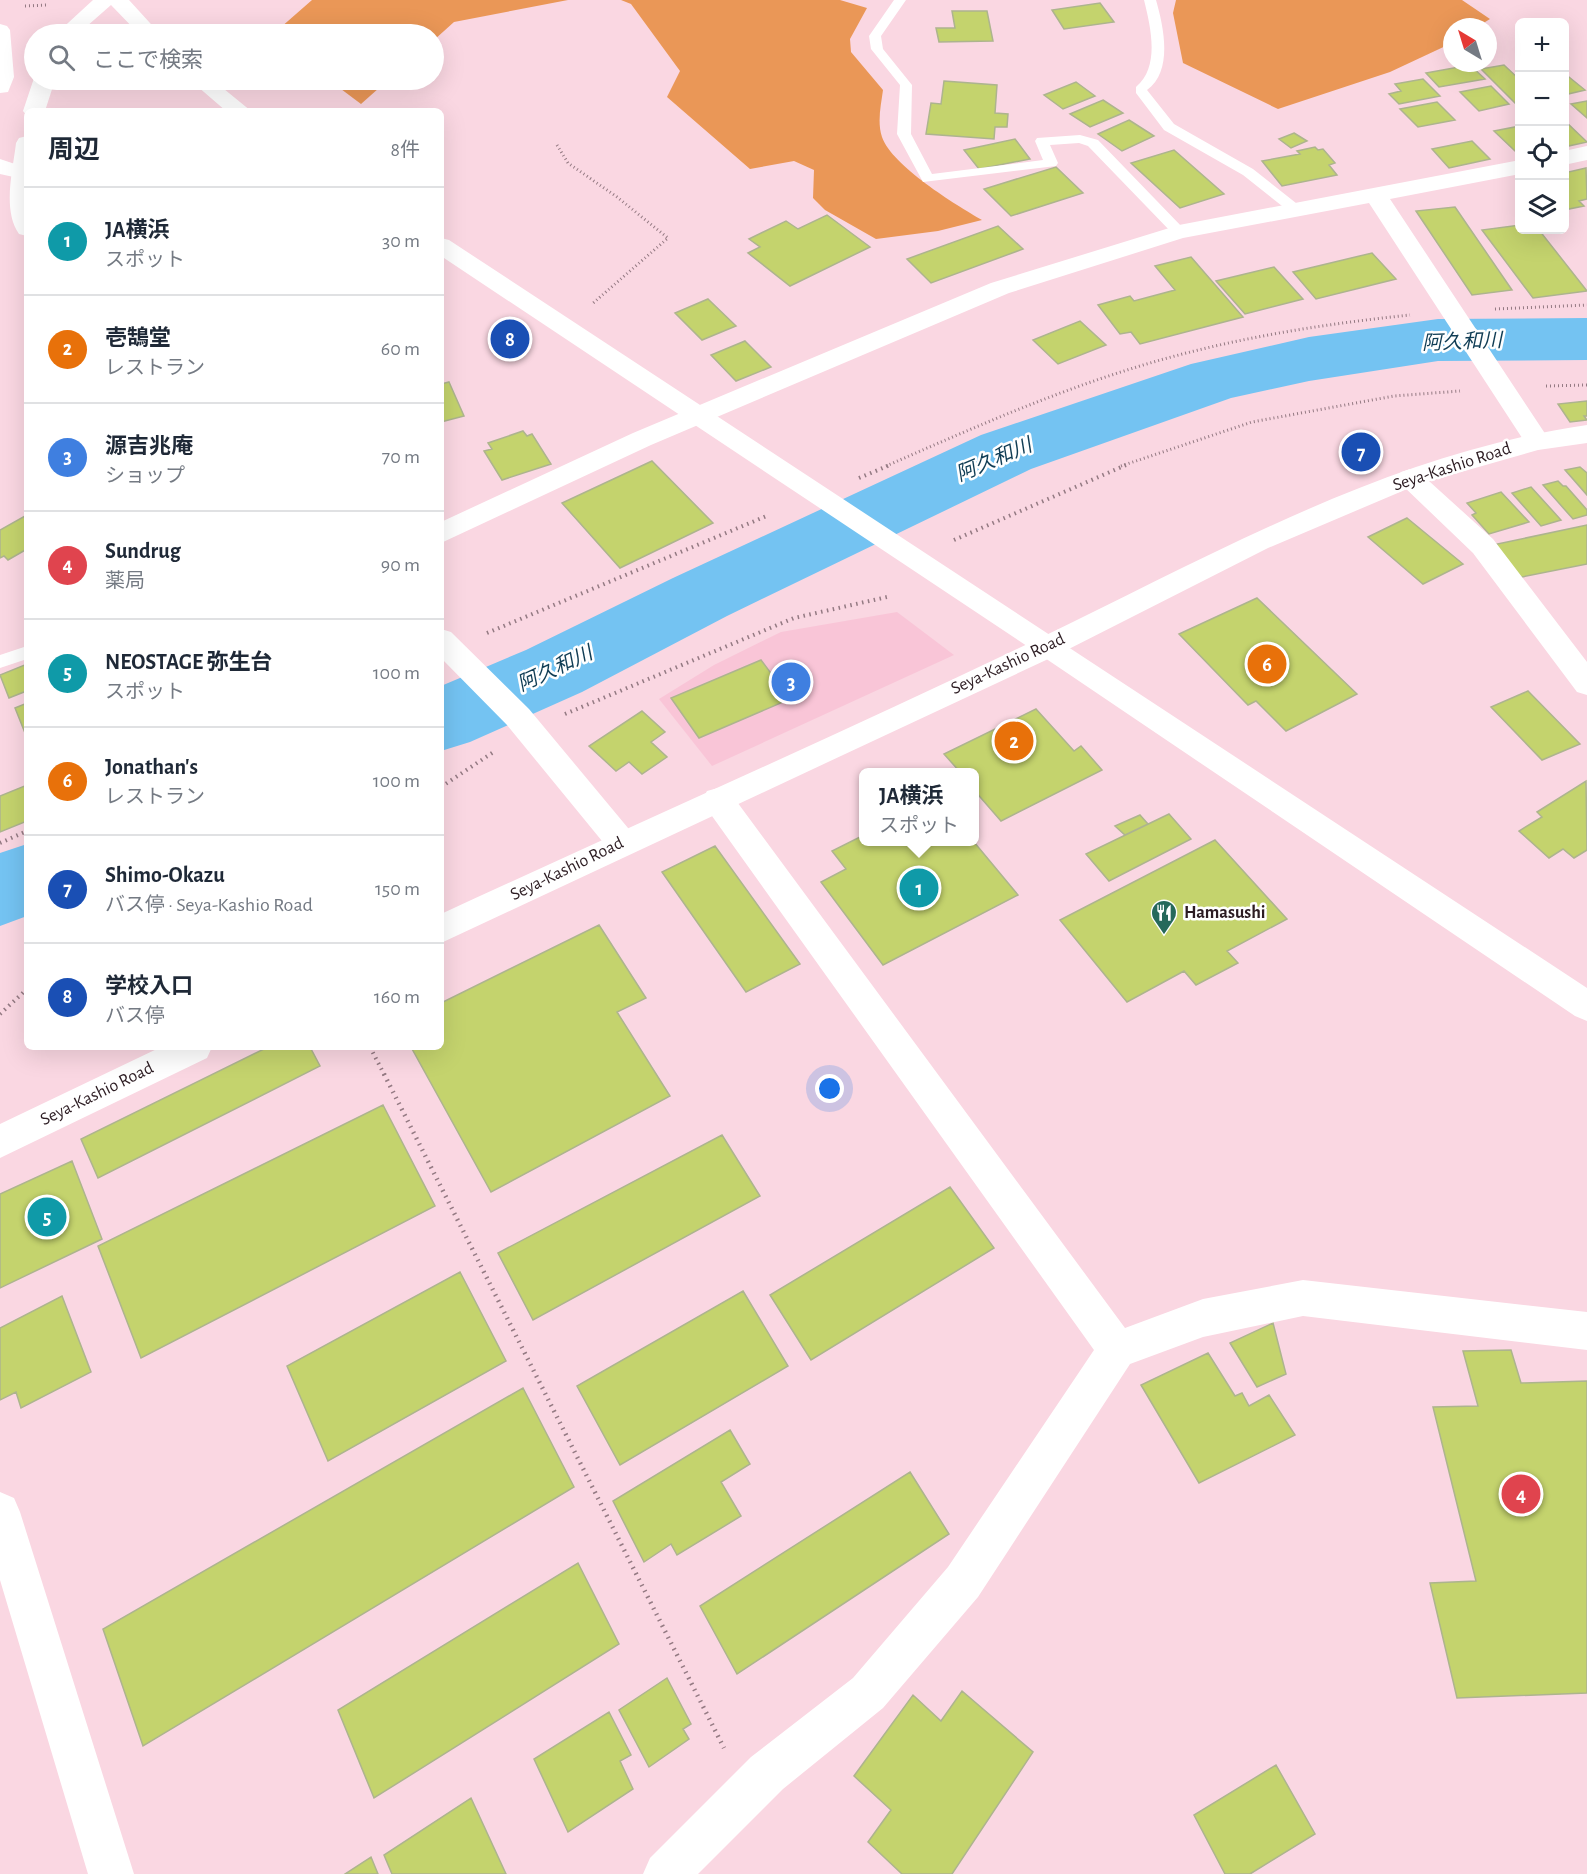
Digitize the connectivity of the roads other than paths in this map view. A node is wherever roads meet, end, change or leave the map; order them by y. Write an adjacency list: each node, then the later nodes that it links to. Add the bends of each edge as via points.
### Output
1 (105, 0): 5 (street)
2 (118, 0): 6 (street)
3 (900, 0): 22 (lane, via 875,36 877,49 906,85 904,134 928,178 1051,163 1042,141 1080,140 1093,143)
4 (1150, 0): 20 (lane, via 1157,34 1156,60 1151,80 1140,90 1169,127 1248,172)
5 (77, 24)
6 (141, 24)
7 (0, 30): 8 (street)
8 (0, 87)
9 (40, 90): 11 (street)
10 (213, 90): 12 (street)
11 (34, 108)
12 (236, 108)
13 (1587, 153): 14 (street)
14 (1569, 157)
15 (0, 166): 18 (street)
16 (24, 166): 18 (street)
17 (1515, 168): 19 (street)
18 (23, 174): 21 (street)
19 (1376, 195): 20 (street); 25 (street)
20 (1296, 210): 22 (street)
21 (24, 212)
22 (1179, 232): 27 (street, via 1000,288 642,439)
23 (444, 247): 28 (street)
24 (1587, 434): 25 (street, Seya-Kashio Road)
25 (1537, 441): 26 (street, Seya-Kashio Road)
26 (1410, 478): 28 (street, Seya-Kashio Road, via 1258,541); 32 (street, via 1483,546)
27 (444, 531)
28 (1049, 646): 33 (street, Seya-Kashio Road); 36 (street)
29 (452, 650): 34 (street, via 523,723)
30 (24, 653): 31 (lane)
31 (0, 662)
32 (1587, 684)
33 (718, 800): 34 (street, Seya-Kashio Road); 40 (street)
34 (622, 843): 35 (street, Seya-Kashio Road)
35 (444, 928)
36 (1587, 1006)
37 (189, 1050): 38 (street, Seya-Kashio Road)
38 (0, 1142)
39 (1587, 1331): 40 (street, via 1303,1298 1203,1318)
40 (1117, 1350): 43 (street, via 963,1582 868,1693 767,1773)
41 (0, 1512): 42 (street)
42 (111, 1874)
43 (666, 1874)

